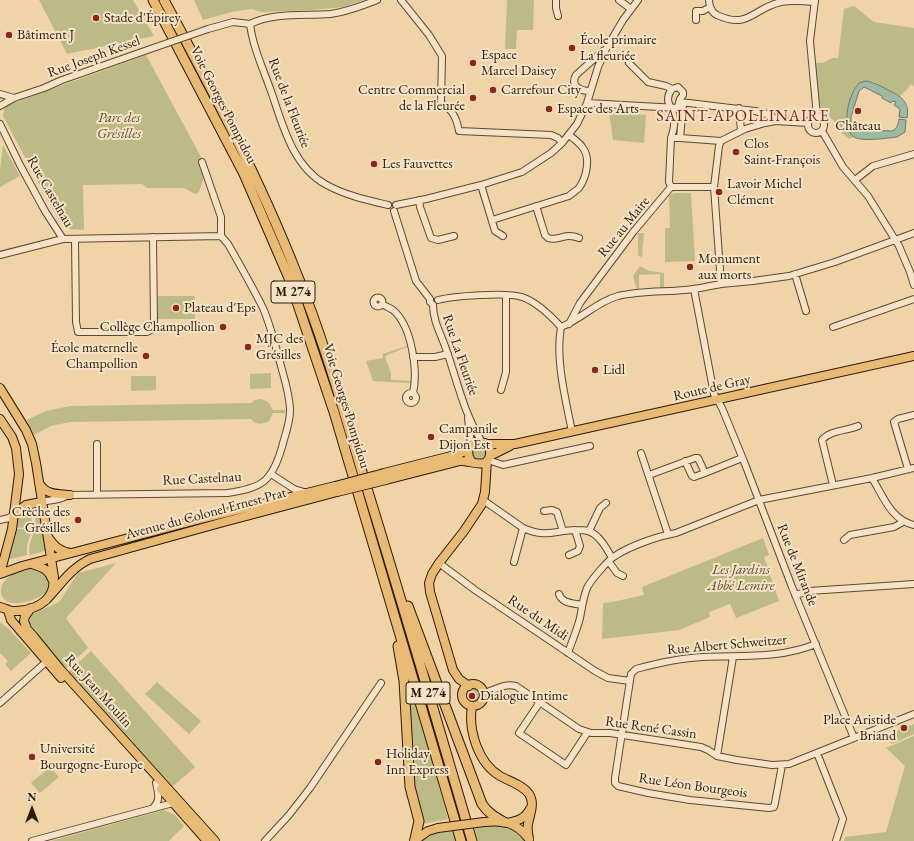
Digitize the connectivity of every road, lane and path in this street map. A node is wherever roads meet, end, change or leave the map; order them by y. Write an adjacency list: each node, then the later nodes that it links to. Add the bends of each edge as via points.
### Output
1 (153, 0): 137 (highway, Voie Georges Pompidou / M 274, via 244,174 289,278 334,412)
2 (165, 0): 122 (highway, Voie Georges Pompidou / M 274, via 252,169 298,275 332,372)
3 (378, 0): 14 (street, via 337,13 273,17)
4 (401, 0): 37 (street, via 442,56 441,104 454,114 459,131 551,135 556,136)
5 (556, 0): 12 (street)
6 (620, 0): 11 (street)
7 (638, 0): 11 (street)
8 (709, 0): 10 (street)
9 (815, 1): 10 (street, via 779,3 741,21 725,19 714,14); 27 (street, via 810,41)
10 (710, 7): 13 (street, via 696,11)
11 (631, 9): 15 (street)
12 (558, 16)
13 (696, 20)
14 (250, 24): 20 (street, Rue Joseph Kessel, bridge, via 233,22 208,29); 46 (street, Rue de la Fleuriée, via 286,134 299,159 324,184 353,196 388,205 390,210)
15 (606, 49): 18 (street); 18 (street, via 574,78 578,89)
16 (629, 63): 17 (street, via 648,82)
17 (672, 90): 23 (street, via 678,87 683,92); 25 (street, via 669,95)
18 (590, 91): 22 (street)
19 (0, 94): 20 (street)
20 (14, 98): 21 (street, Rue Joseph Kessel); 24 (street, Rue Joseph Kessel)
21 (0, 101)
22 (587, 103): 25 (street); 33 (street)
23 (681, 103): 25 (street, via 679,102 678,108); 26 (street); 35 (street, via 683,105)
24 (0, 106)
25 (670, 108): 34 (street, via 674,114)
26 (739, 108): 28 (street, via 771,115); 31 (street)
27 (817, 116): 29 (street); 32 (street, via 824,121)
28 (776, 121): 29 (street); 31 (street)
29 (808, 123): 32 (street, via 808,128 812,132)
30 (0, 124): 54 (street, Rue Castelnau, via 20,165)
31 (741, 131): 36 (street)
32 (822, 131): 40 (street, via 843,167)
33 (569, 135): 37 (street); 45 (street, via 583,148 586,156 587,167 584,177 578,188 569,196)
34 (672, 138): 35 (street); 42 (street, via 669,182)
35 (680, 138): 36 (street)
36 (721, 141): 43 (street, via 718,146)
37 (562, 143): 41 (street, via 522,172)
38 (914, 154): 40 (street, via 873,166)
39 (202, 162): 49 (street, via 221,217)
40 (854, 180): 56 (street, via 868,196)
41 (481, 185): 44 (street); 47 (street)
42 (671, 187): 43 (street); 67 (street, Rue au Maire, via 580,303)
43 (714, 187): 59 (street)
44 (419, 200): 46 (street); 50 (street, via 431,238 438,240)
45 (536, 206): 47 (street); 53 (street, via 548,238 567,235)
46 (395, 208): 64 (street, via 416,280)
47 (492, 220): 51 (street, via 495,231)
48 (914, 233): 56 (street)
49 (221, 236): 52 (street, Rue Castelnau); 94 (street, Rue Castelnau, via 228,244 263,308 274,338 289,396 288,424)
50 (454, 236)
51 (502, 236)
52 (153, 237): 55 (street, Rue Castelnau); 55 (street, via 154,324 147,332 78,332)
53 (579, 238)
54 (63, 239): 55 (street, Rue Castelnau); 57 (street)
55 (75, 239)
56 (896, 241): 58 (street); 60 (street, via 908,265)
57 (0, 255)
58 (795, 274): 59 (street); 66 (street)
59 (721, 284): 61 (street)
60 (914, 285)
61 (694, 289): 67 (street, via 618,296 602,302); 76 (street, Rue de Mirande, via 714,394)
62 (506, 295): 64 (street, via 450,297 438,300 435,297); 68 (street, via 527,299); 74 (street, via 506,372)
63 (914, 299): 69 (street)
64 (431, 302): 70 (street, Rue La Fleuriée, via 434,318)
65 (382, 304): 72 (street, via 393,310 402,321)
66 (806, 311)
67 (569, 324): 68 (street)
68 (561, 327): 81 (street, via 561,361)
69 (833, 327)
70 (448, 354): 72 (street); 77 (street, Rue La Fleuriée)
71 (914, 356): 76 (main road, Route de Gray)
72 (414, 357): 75 (street)
73 (0, 388): 98 (main road, via 29,436)
74 (501, 390)
75 (413, 393)
76 (718, 400): 81 (main road, Route de Gray); 88 (street, Rue de Mirande)
77 (467, 413): 82 (street, Rue La Fleuriée); 86 (street, Rue La Fleuriée)
78 (914, 415): 92 (street, via 894,422)
79 (0, 418): 110 (main road, via 16,448 19,474)
80 (858, 426): 99 (street, via 836,432 822,440)
81 (572, 432): 84 (main road, Route de Gray)
82 (484, 443): 84 (main road, Route de Gray); 86 (main road, via 476,442); 89 (main road, via 490,450)
83 (97, 444): 103 (street)
84 (515, 444): 89 (main road, Route de Gray)
85 (590, 446): 89 (street, via 502,465)
86 (469, 447): 91 (main road, via 469,458); 96 (main road, via 458,454)
87 (641, 452): 95 (street)
88 (742, 458): 93 (street); 106 (street, Rue de Mirande)
89 (488, 459): 91 (main road, via 483,463); 102 (main road)
90 (685, 461): 93 (street, via 692,476); 93 (street, via 697,457); 95 (street)
91 (474, 463): 96 (main road, via 466,460); 102 (main road, via 480,471)
92 (911, 468): 97 (street)
93 (704, 473)
94 (271, 474): 101 (street, via 294,489); 103 (street, Rue Castelnau, via 266,480 249,489 227,493)
95 (649, 475): 119 (street)
96 (385, 476): 100 (main road, Avenue du Colonel Ernest Prat, bridge)
97 (872, 478): 99 (street); 112 (street, via 891,510)
98 (39, 482): 104 (main road, via 47,492); 107 (main road)
99 (832, 485): 106 (street)
100 (336, 489): 101 (main road, Avenue du Colonel Ernest Prat); 136 (main road, Avenue du Colonel Ernest Prat, via 82,562)
101 (308, 492): 123 (main road, Avenue du Colonel Ernest Prat)
102 (485, 492): 105 (main road)
103 (97, 494): 104 (street, Rue Castelnau)
104 (70, 495): 107 (street, Rue Castelnau)
105 (483, 500): 115 (street); 128 (main road, via 464,531)
106 (759, 500): 119 (street); 135 (street, Rue de Mirande)
107 (41, 502): 110 (main road, via 26,505); 120 (main road)
108 (606, 503): 118 (street, via 600,508)
109 (544, 511): 117 (street, via 556,512)
110 (14, 514): 111 (street); 114 (main road)
111 (0, 520): 114 (street)
112 (903, 522): 113 (street); 121 (street, via 894,527 850,536)
113 (914, 525)
114 (12, 528): 130 (main road)
115 (523, 528): 117 (street, via 542,534); 127 (street)
116 (575, 530): 117 (street); 118 (street); 124 (street, via 580,548)
117 (563, 531)
118 (589, 532): 126 (street, via 602,543)
119 (668, 534): 126 (street, via 627,550)
120 (48, 537): 123 (main road, via 52,544 62,551); 125 (main road)
121 (844, 540)
122 (385, 545): 163 (highway, via 482,804 488,813); 171 (highway, Voie Georges Pompidou / M 274)
123 (74, 553): 125 (main road, Avenue du Colonel Ernest Prat)
124 (568, 555)
125 (51, 559): 129 (main road, Avenue du Colonel Ernest Prat); 132 (main road)
126 (610, 560): 131 (street, via 617,573); 138 (street, via 589,584)
127 (514, 562)
128 (439, 563): 142 (street, Rue du Midi); 147 (main road, via 430,578 430,592 453,670 459,679)
129 (32, 564): 130 (main road, Avenue du Colonel Ernest Prat); 132 (main road, via 49,572)
130 (0, 574)
131 (623, 576)
132 (53, 583): 136 (main road)
133 (914, 584): 135 (street, via 808,591)
134 (559, 594): 138 (street, via 565,602)
135 (795, 595): 141 (street, Rue de Mirande)
136 (47, 599): 140 (main road, Avenue du Colonel Ernest Prat)
137 (390, 599): 164 (highway, via 404,681 410,786 419,821); 170 (highway, Voie Georges Pompidou / M 274)
138 (582, 605): 142 (street)
139 (2, 608): 140 (main road, via 19,611); 144 (main road, Rue Jean Moulin)
140 (31, 608): 168 (main road, Rue Jean Moulin, via 24,622 27,629)
141 (816, 644): 143 (street, Rue Albert Schweitzer, via 774,655); 155 (street, Rue de Mirande)
142 (568, 653): 145 (street, Rue du Midi, via 605,677)
143 (733, 657): 145 (street, Rue Albert Schweitzer, via 687,659 652,665 634,670); 157 (street)
144 (46, 662): 150 (street); 159 (main road, Rue Jean Moulin)
145 (630, 681): 154 (street)
146 (381, 683): 169 (street, via 310,788 289,816)
147 (469, 686): 148 (main road, via 478,686); 151 (main road, via 464,690 463,697 466,703)
148 (484, 693): 149 (street, Rue René Cassin, via 500,686 512,685); 151 (main road, via 483,700)
149 (540, 702): 153 (street, Rue René Cassin); 153 (street, via 519,732 566,764)
150 (0, 703)
151 (472, 706): 161 (main road, via 470,717 486,765 526,791 531,798)
152 (914, 714): 155 (street, Rue René Cassin)
153 (587, 733): 154 (street, Rue René Cassin)
154 (622, 734): 157 (street, Rue René Cassin, via 701,747); 158 (street, Rue Léon Bourgeois, via 616,783 622,787 648,793 771,808 776,802)
155 (854, 738): 156 (street, Rue René Cassin)
156 (817, 753): 158 (street, Rue René Cassin); 172 (street, via 843,819)
157 (717, 756): 158 (street, Rue René Cassin, via 763,764)
158 (782, 764)
159 (156, 783): 160 (main road, Rue Jean Moulin); 162 (street, via 159,797)
160 (173, 803): 162 (street); 167 (main road, Rue Jean Moulin)
161 (532, 807): 163 (main road, via 524,817); 165 (main road, via 528,824)
162 (153, 808): 166 (street)
163 (505, 822): 164 (main road, bridge, via 438,828); 165 (main road, via 519,828)
164 (414, 840)
165 (530, 840)
166 (32, 841)
167 (207, 841)
168 (215, 841)
169 (265, 841)
170 (461, 841)
171 (472, 841)
172 (836, 841)

